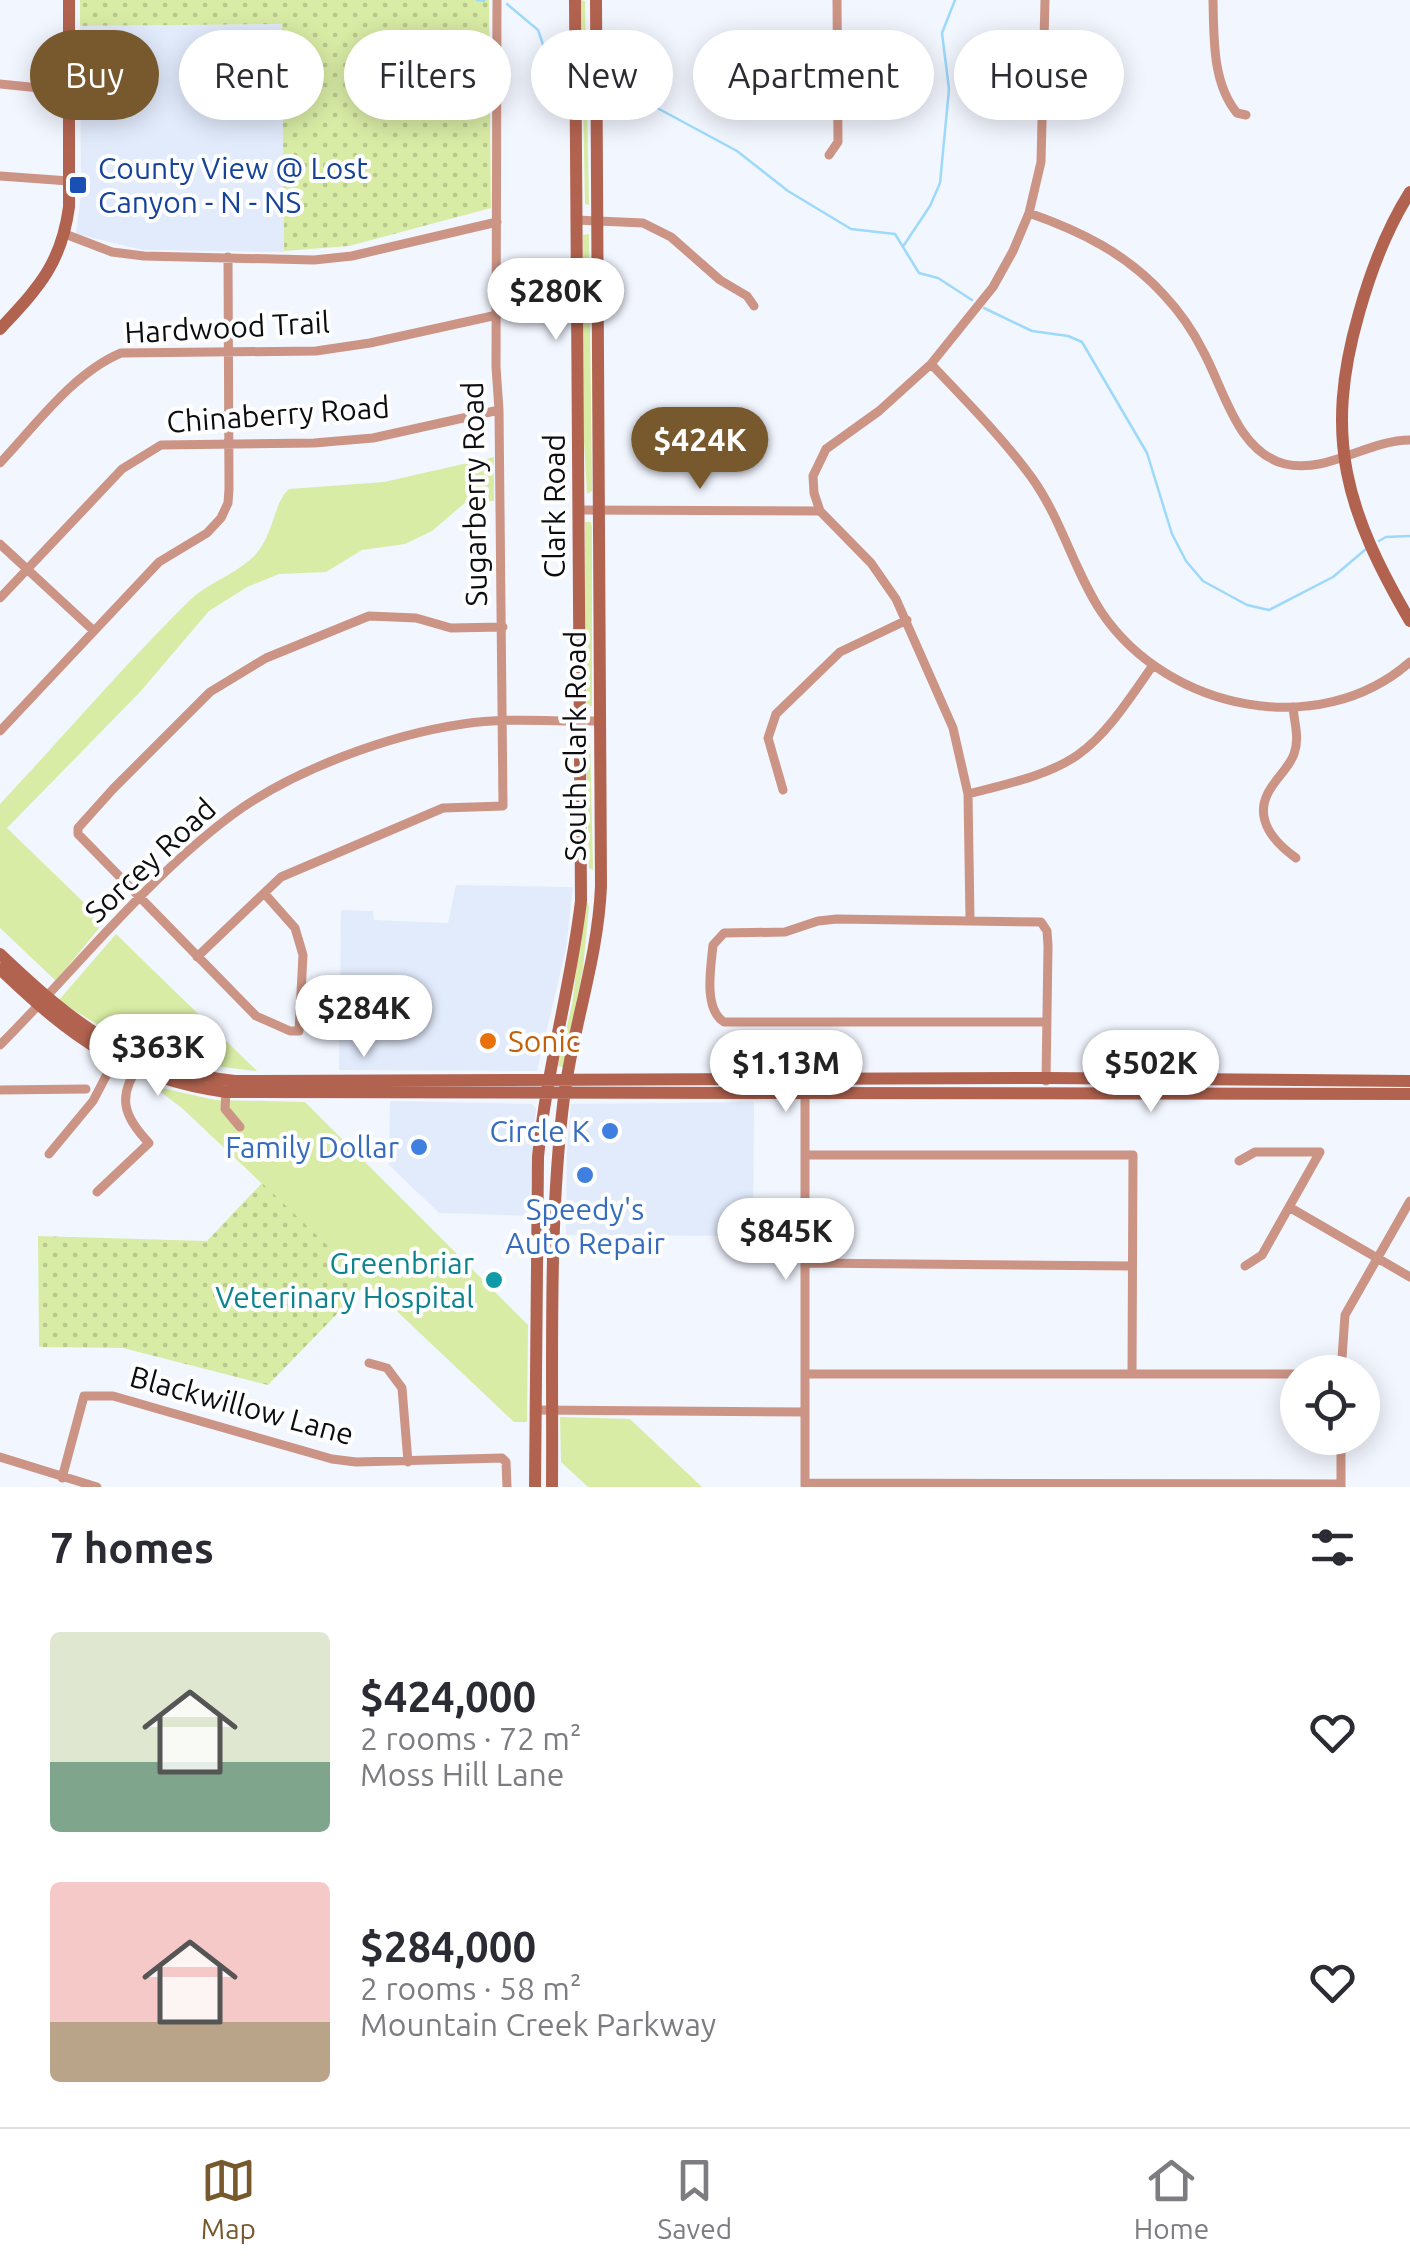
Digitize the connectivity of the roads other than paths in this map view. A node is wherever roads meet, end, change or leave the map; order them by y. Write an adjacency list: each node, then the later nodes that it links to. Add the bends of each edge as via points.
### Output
1 (69, 0): 8 (main road)
2 (496, 0): 20 (street, Sugarberry Road)
3 (575, 0): 18 (main road, Clark Road)
4 (596, 0): 19 (main road, South Clark Road)
5 (837, 0): 13 (street, via 838,142)
6 (1045, 0): 17 (street, via 1043,147)
7 (1213, 0): 11 (street, via 1216,60 1229,102)
8 (69, 30)
9 (0, 84): 10 (street)
10 (30, 87)
11 (1246, 115)
12 (69, 120): 15 (main road)
13 (830, 155)
14 (0, 176): 15 (street)
15 (68, 180): 21 (main road)
16 (1410, 192): 31 (main road, via 1372,268 1348,351 1340,404)
17 (1028, 213): 27 (street, via 992,287); 31 (street, via 1101,243 1164,295 1260,454 1297,466)
18 (576, 220): 19 (street); 33 (main road, Clark Road)
19 (598, 220): 23 (street, via 642,223 671,237); 34 (main road, South Clark Road)
20 (497, 222): 22 (street, via 352,256); 24 (street, Sugarberry Road)
21 (65, 234): 22 (street, via 112,252); 25 (main road, via 49,274)
22 (228, 257): 26 (street)
23 (754, 306)
24 (497, 315): 26 (street, Hardwood Trail, via 370,343); 28 (street, Sugarberry Road)
25 (0, 329)
26 (228, 352): 30 (street); 32 (street, Hardwood Trail, via 121,353 104,360)
27 (931, 364): 35 (street, via 820,457 813,486); 44 (street, via 1032,479 1102,612)
28 (500, 410): 30 (street, Chinaberry Road, via 373,438); 41 (street, Sugarberry Road)
29 (1410, 440): 31 (street)
30 (228, 443): 37 (street, Chinaberry Road, via 161,444 138,456); 42 (street, via 228,504 221,518 158,562)
31 (1344, 457): 40 (main road, via 1360,521)
32 (0, 463)
33 (579, 510): 34 (street); 48 (main road, Clark Road)
34 (599, 510): 35 (street); 47 (main road, South Clark Road)
35 (820, 512): 39 (street, via 880,574)
36 (0, 544): 37 (street)
37 (28, 568): 38 (street, Chinaberry Road); 42 (street)
38 (0, 598)
39 (906, 620): 50 (street, via 840,652 776,714 768,738); 51 (street, via 953,728)
40 (1410, 622)
41 (503, 627): 46 (street, Sugarberry Road); 56 (street, via 450,628 369,616 266,658 210,692 78,828)
42 (94, 632): 49 (street)
43 (1410, 662): 45 (street, via 1361,694)
44 (1153, 665): 45 (street, via 1220,699); 51 (street, via 1108,730 1079,757)
45 (1293, 707): 52 (street, via 1294,755 1264,810 1273,838)
46 (500, 720): 48 (street, Sorcey Road); 55 (street, Sugarberry Road, via 503,806 443,808 282,877); 56 (street, Sorcey Road, via 406,734 320,766 234,814)
47 (599, 721): 48 (street, Sorcey Road); 54 (main road, South Clark Road)
48 (580, 722): 53 (main road, Clark Road)
49 (0, 732)
50 (783, 790)
51 (968, 794): 57 (street)
52 (1296, 858)
53 (581, 885): 54 (main road); 68 (main road, Clark Road)
54 (601, 886): 70 (main road, South Clark Road)
55 (264, 893): 59 (street); 59 (street, via 294,928 303,955 299,1031 256,1016)
56 (142, 897): 59 (street); 61 (street, Sorcey Road)
57 (970, 920): 62 (street, via 1044,925); 62 (street, via 826,919 785,932 724,933 712,946 713,1012 728,1022)
58 (0, 954): 61 (main road)
59 (196, 957)
60 (0, 969): 61 (main road)
61 (42, 1001): 63 (street, Sorcey Road); 64 (main road, via 72,1034); 65 (main road)
62 (1046, 1022): 66 (street)
63 (0, 1045)
64 (114, 1059): 65 (main road); 80 (street, via 94,1101)
65 (140, 1064): 72 (main road, via 236,1081); 76 (main road, via 185,1085); 83 (street, via 125,1107 149,1143)
66 (1046, 1078): 69 (main road); 71 (main road); 77 (street)
67 (1410, 1081): 73 (main road)
68 (548, 1086): 70 (main road); 72 (main road); 85 (main road, Clark Road)
69 (805, 1086): 70 (main road); 77 (main road); 81 (street)
70 (565, 1087): 87 (main road, South Clark Road)
71 (1124, 1087): 73 (main road); 77 (main road)
72 (361, 1088): 76 (main road)
73 (1300, 1088): 78 (main road)
74 (86, 1089): 75 (street)
75 (0, 1090)
76 (226, 1092): 79 (street, via 225,1109)
77 (1046, 1094)
78 (1410, 1094)
79 (240, 1128)
80 (49, 1154)
81 (805, 1155): 89 (street); 90 (street, via 1133,1156)
82 (1238, 1161): 86 (street, via 1254,1152 1320,1152)
83 (97, 1192)
84 (1410, 1201): 88 (street)
85 (537, 1207): 87 (main road, via 545,1211); 93 (main road, Clark Road)
86 (1289, 1207): 88 (street); 91 (street, via 1262,1255)
87 (554, 1247): 94 (main road, South Clark Road)
88 (1377, 1258): 92 (street); 95 (street, via 1346,1316)
89 (805, 1264): 90 (street); 97 (street)
90 (1132, 1266): 98 (street)
91 (1245, 1266)
92 (1410, 1277)
93 (536, 1289): 94 (main road); 100 (main road, Clark Road)
94 (554, 1290): 101 (main road, South Clark Road)
95 (1343, 1355)
96 (369, 1364): 105 (street, via 388,1368 402,1388)
97 (805, 1374): 98 (street); 102 (street)
98 (1132, 1374): 99 (street)
99 (1280, 1374)
100 (536, 1410): 101 (street); 111 (main road, Clark Road)
101 (552, 1410): 102 (street); 112 (main road, South Clark Road)
102 (805, 1412): 107 (street)
103 (1341, 1455): 108 (street)
104 (0, 1457): 106 (street)
105 (408, 1462): 106 (street, Blackwillow Lane, via 332,1459 112,1396 84,1396); 110 (street, Blackwillow Lane, via 502,1458)
106 (62, 1478): 109 (street)
107 (805, 1485): 108 (street)
108 (1341, 1485)
109 (97, 1487)
110 (507, 1487)
111 (535, 1487)
112 (552, 1487)

